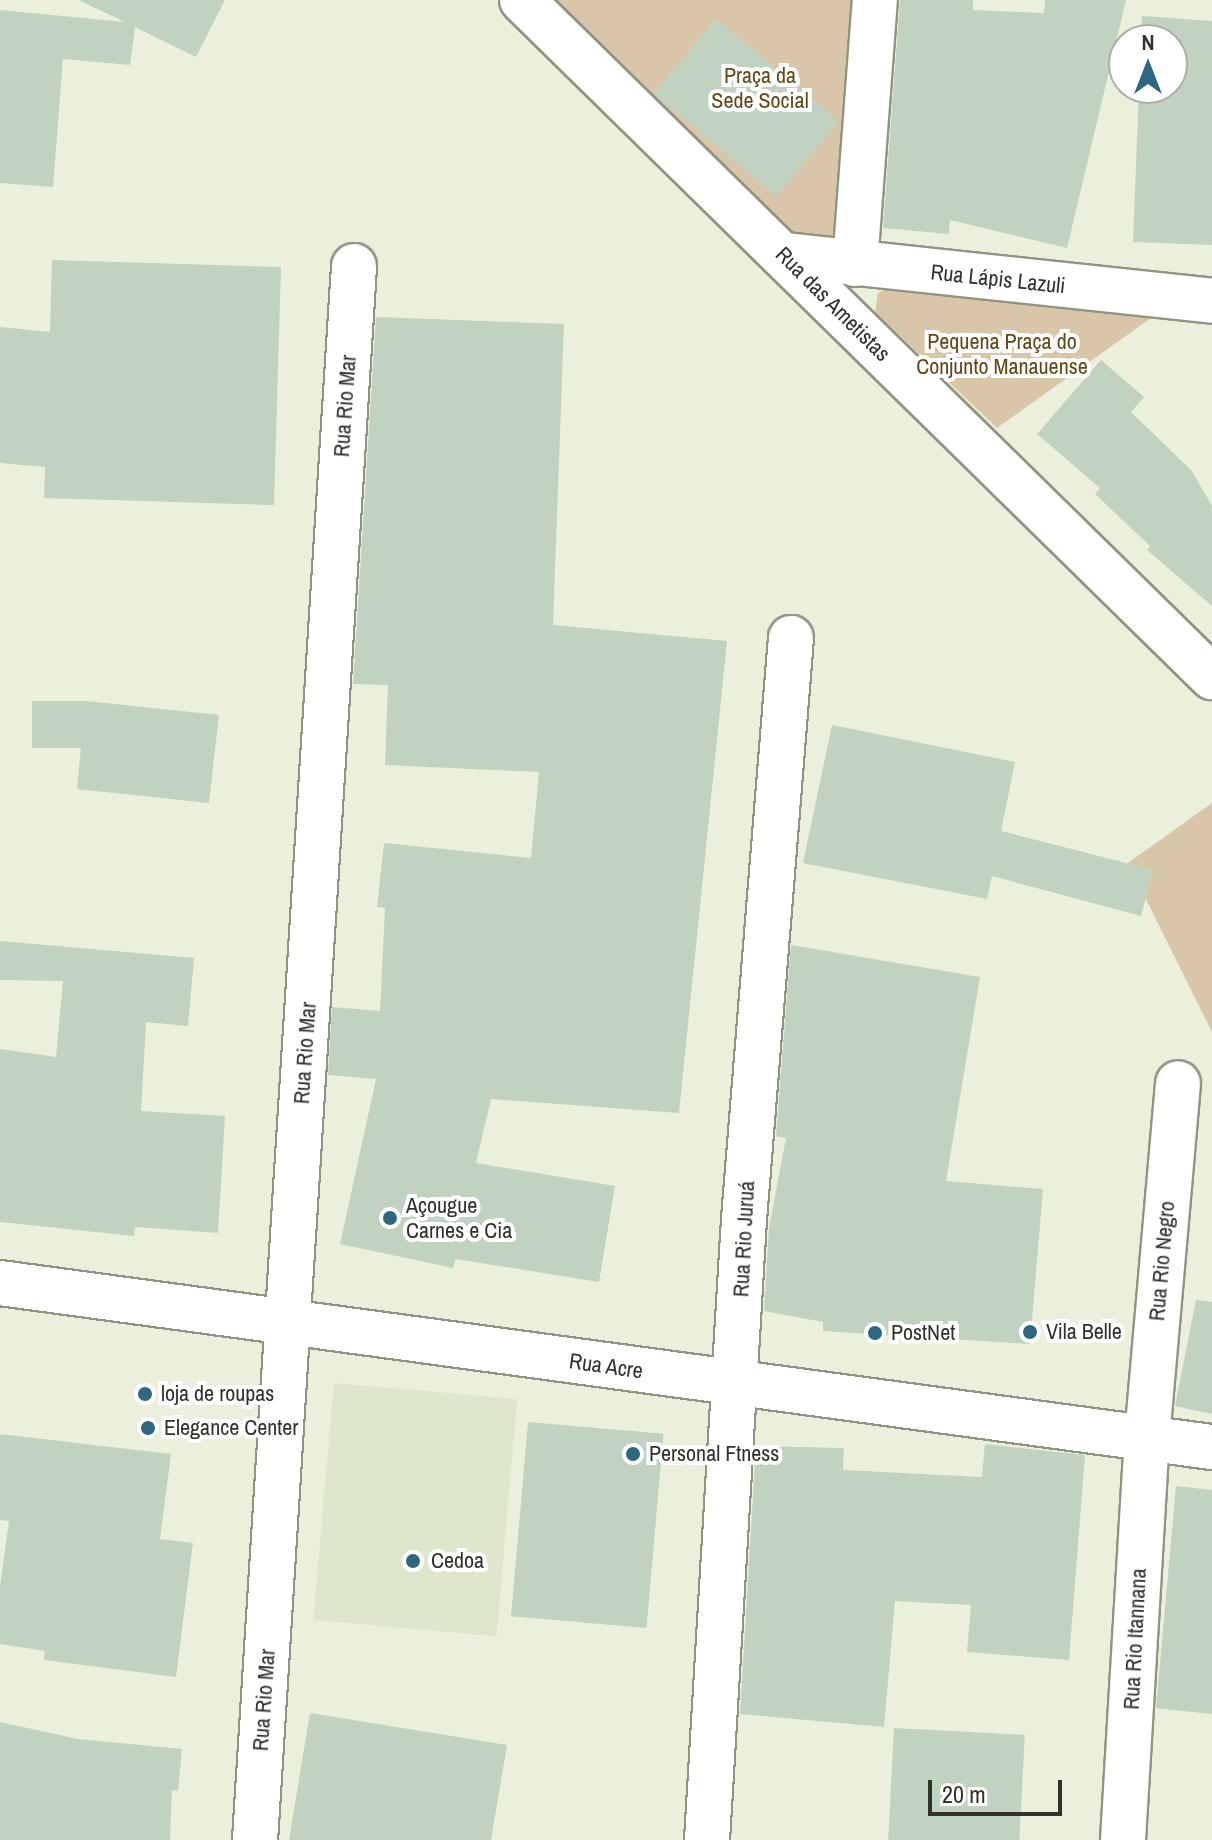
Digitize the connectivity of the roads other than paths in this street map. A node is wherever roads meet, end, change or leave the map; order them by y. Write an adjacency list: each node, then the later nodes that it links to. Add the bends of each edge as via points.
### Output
1 (522, 0): 3 (street, Rua das Ametistas)
2 (875, 0): 4 (street)
3 (784, 255): 4 (street, Rua Lápis Lazuli); 8 (street, Rua das Ametistas)
4 (855, 264): 6 (street, Rua Lápis Lazuli)
5 (354, 266): 11 (street, Rua Rio Mar)
6 (1212, 301)
7 (791, 638): 12 (street, Rua Rio Juruá)
8 (1212, 677)
9 (1178, 1083): 13 (street, Rua Rio Negro)
10 (0, 1283): 11 (street, Rua Acre)
11 (289, 1319): 12 (street, Rua Acre); 15 (street, Rua Rio Mar)
12 (736, 1385): 13 (street, Rua Acre); 16 (street, Rua Rio Juruá)
13 (1147, 1438): 14 (street, Rua Acre); 17 (street, Rua Rio Itannana)
14 (1212, 1447)
15 (255, 1840)
16 (707, 1840)
17 (1123, 1840)

